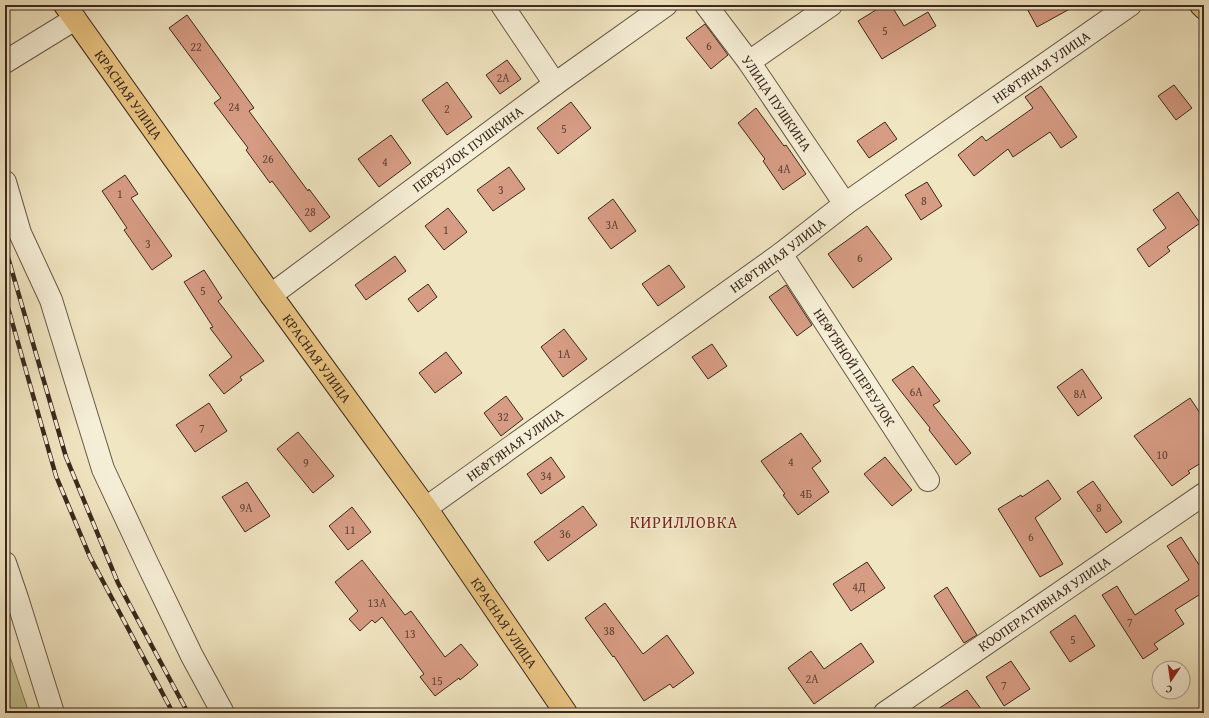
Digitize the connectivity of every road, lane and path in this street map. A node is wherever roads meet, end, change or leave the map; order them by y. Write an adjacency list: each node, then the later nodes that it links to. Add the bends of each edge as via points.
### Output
1 (502, 5): 12 (street)
2 (666, 5): 12 (street, ПЕРЕУЛОК ПУШКИНА)
3 (706, 5): 10 (street, УЛИЦА ПУШКИНА)
4 (830, 5): 10 (street)
5 (1130, 5): 14 (street, НЕФТЯНАЯ УЛИЦА)
6 (1201, 5): 7 (main road)
7 (1204, 8)
8 (70, 12): 9 (street); 16 (main road, КРАСНАЯ УЛИЦА)
9 (9, 60): 11 (street)
10 (749, 62): 14 (street, УЛИЦА ПУШКИНА)
11 (5, 80)
12 (555, 84): 16 (street, ПЕРЕУЛОК ПУШКИНА)
13 (5, 182): 22 (street, via 20,233 51,300 103,469 188,649)
14 (845, 204): 15 (street, НЕФТЯНАЯ УЛИЦА)
15 (781, 254): 17 (street, НЕФТЯНОЙ ПЕРЕУЛОК); 19 (street, НЕФТЯНАЯ УЛИЦА)
16 (271, 294): 19 (main road, КРАСНАЯ УЛИЦА)
17 (928, 480)
18 (1204, 494): 24 (street, КООПЕРАТИВНАЯ УЛИЦА)
19 (426, 508): 23 (main road, КРАСНАЯ УЛИЦА)
20 (5, 564): 21 (street)
21 (53, 713)
22 (223, 713)
23 (566, 713)
24 (884, 713)

